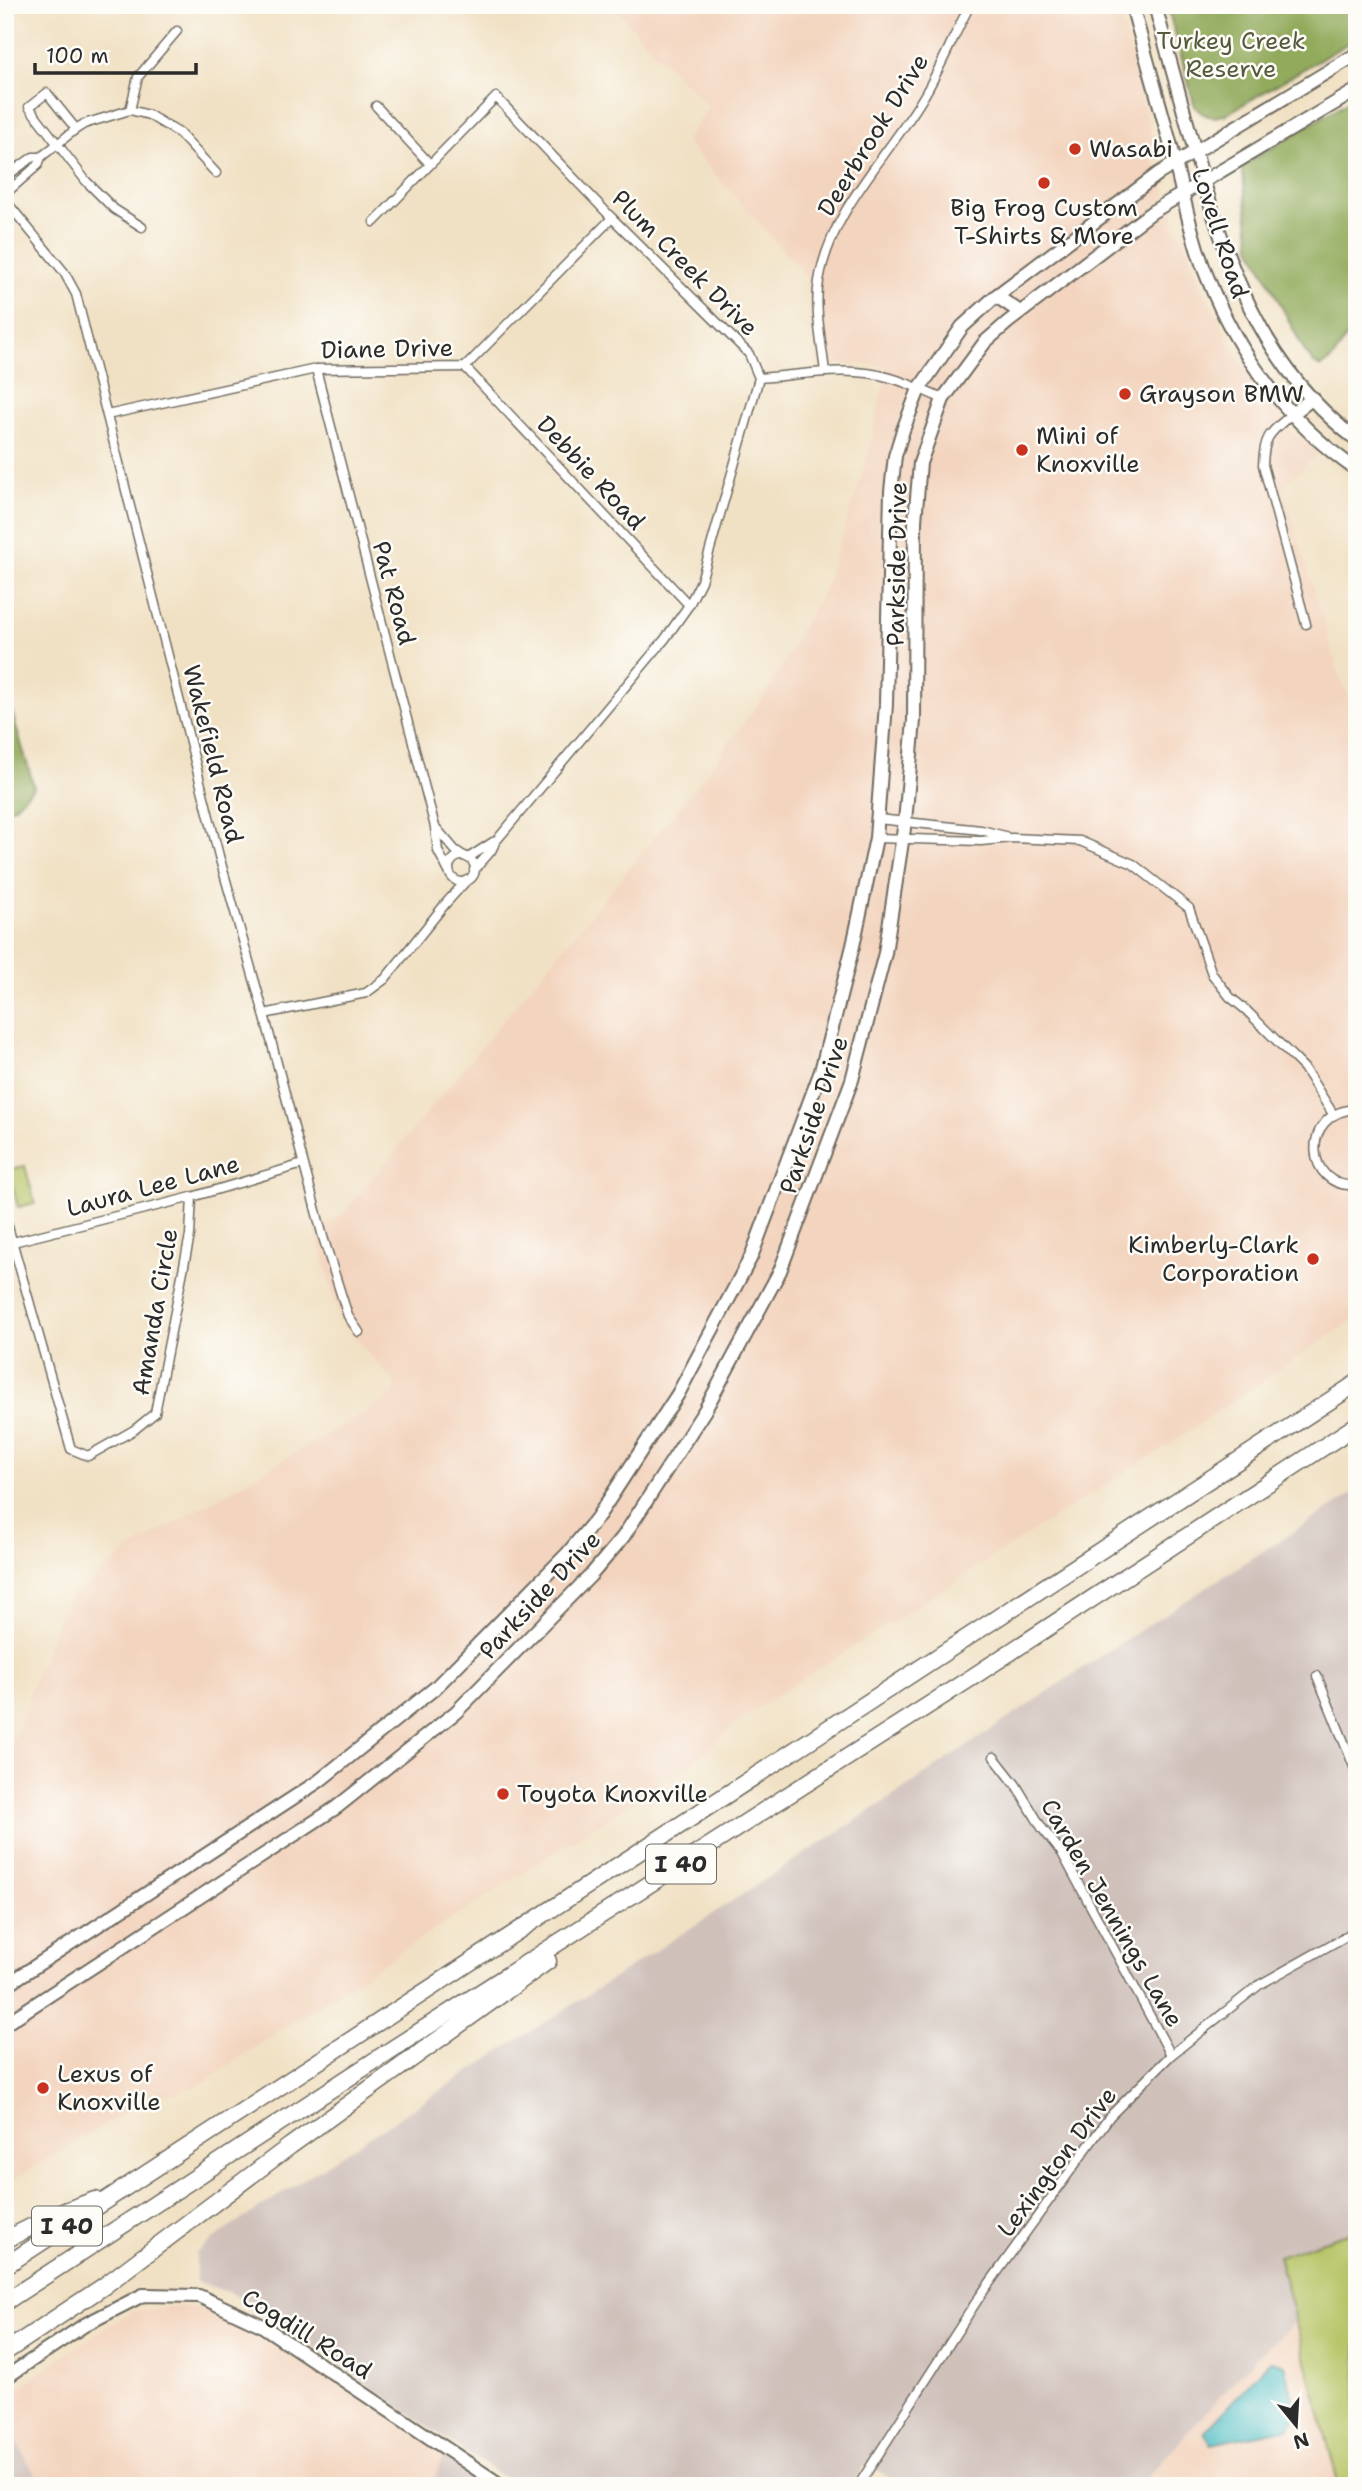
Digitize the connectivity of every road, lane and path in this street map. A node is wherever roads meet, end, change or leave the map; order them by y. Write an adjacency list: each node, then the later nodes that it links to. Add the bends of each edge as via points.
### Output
1 (970, 5): 27 (street, Deerbrook Drive, via 924,97 865,180 827,250 818,284)
2 (1132, 5): 13 (street, Lovell Road)
3 (1155, 5): 11 (street, Lovell Road)
4 (177, 31): 8 (street, via 138,76)
5 (1357, 54): 11 (street, Parkside Drive)
6 (1357, 90): 17 (street, Parkside Drive)
7 (376, 106): 14 (street)
8 (130, 110): 9 (street); 15 (street, via 179,132)
9 (76, 129): 10 (street); 10 (street, via 47,93 29,107)
10 (56, 145): 12 (street); 22 (street, via 114,209)
11 (1195, 151): 13 (street, Parkside Drive); 17 (street, Lovell Road)
12 (41, 157): 16 (street, via 33,157); 19 (street)
13 (1175, 163): 18 (street, Lovell Road); 23 (street, Parkside Drive)
14 (430, 164): 20 (street, Plum Creek Drive, via 496,97); 21 (street, Plum Creek Drive)
15 (216, 173)
16 (5, 177)
17 (1203, 180): 18 (street, Parkside Drive); 30 (street, Lovell Road, via 1221,242 1255,320 1282,363)
18 (1183, 192): 24 (street, Parkside Drive); 32 (street, Lovell Road, via 1207,278 1231,329)
19 (5, 197): 33 (street, Wakefield Road, via 76,294)
20 (612, 219): 25 (street, Diane Drive); 28 (street, Plum Creek Drive, via 749,354)
21 (374, 222)
22 (142, 227)
23 (996, 296): 24 (street); 29 (street, Parkside Drive, via 962,327)
24 (1020, 312): 31 (street, Parkside Drive, via 985,342)
25 (466, 367): 26 (street, Diane Drive); 36 (street, Debbie Road)
26 (316, 369): 33 (street, Diane Drive); 40 (street, Pat Road)
27 (825, 372): 28 (street); 29 (street, via 890,377)
28 (760, 378): 36 (street, via 701,581)
29 (919, 389): 31 (street); 38 (street, Parkside Drive, via 899,443 891,491)
30 (1313, 398): 32 (street); 34 (street, Lovell Road)
31 (943, 399): 39 (street, Parkside Drive, via 920,463 915,521 916,703)
32 (1292, 414): 35 (street, Lovell Road); 37 (street, via 1272,431 1264,446 1263,465)
33 (107, 415): 50 (street, Wakefield Road)
34 (1357, 440)
35 (1357, 470)
36 (689, 605): 44 (street)
37 (1306, 624)
38 (878, 819): 39 (street); 41 (street, Parkside Drive)
39 (905, 822): 42 (street); 43 (street, Parkside Drive)
40 (435, 827): 45 (street, Pat Road); 47 (street, Pat Road, via 441,860)
41 (876, 838): 43 (street); 66 (street, Parkside Drive, via 821,1071 751,1258 678,1394 597,1518 435,1688 319,1781)
42 (1012, 838): 43 (street); 52 (street, via 1080,841 1133,864 1189,908 1212,974 1230,998 1304,1068)
43 (902, 839): 67 (street, Parkside Drive, via 885,953 852,1080 780,1271 705,1410 623,1537 456,1712 337,1807)
44 (496, 841): 45 (street); 46 (street)
45 (466, 857): 46 (street); 47 (street, via 452,861)
46 (474, 870): 48 (street)
47 (450, 874): 48 (street, via 457,881); 49 (street)
48 (467, 880): 49 (street)
49 (446, 903): 50 (street, via 385,979 366,993)
50 (264, 1014): 53 (street, Wakefield Road)
51 (1357, 1109): 52 (street)
52 (1333, 1115): 54 (street, via 1317,1133 1316,1157 1329,1178)
53 (303, 1164): 55 (street, Laura Lee Lane); 58 (street, Wakefield Road, via 348,1316)
54 (1357, 1185)
55 (192, 1197): 57 (street, Laura Lee Lane); 57 (street, Amanda Circle, via 190,1235 156,1413 96,1454 88,1456 71,1449)
56 (5, 1216): 57 (street)
57 (13, 1242)
58 (359, 1332)
59 (1357, 1383): 69 (highway, I 40)
60 (1357, 1425): 64 (highway, I 40)
61 (1317, 1676): 63 (street)
62 (994, 1757): 68 (street, Carden Jennings Lane, via 1062,1853)
63 (1357, 1774)
64 (688, 1860): 72 (highway, via 279,2154); 73 (highway, I 40)
65 (1357, 1930): 68 (street, Lexington Drive, via 1259,1984)
66 (5, 1986)
67 (5, 2024)
68 (1171, 2055): 78 (street, Lexington Drive, via 1110,2116 1078,2159 980,2296)
69 (130, 2186): 70 (highway); 71 (highway, I 40)
70 (5, 2240)
71 (5, 2266)
72 (104, 2286): 74 (highway); 75 (highway)
73 (5, 2302)
74 (5, 2352)
75 (5, 2359)
76 (5, 2378): 77 (street, Cogdill Road, via 86,2324 143,2295 199,2296 261,2325)
77 (502, 2486)
78 (858, 2486)

